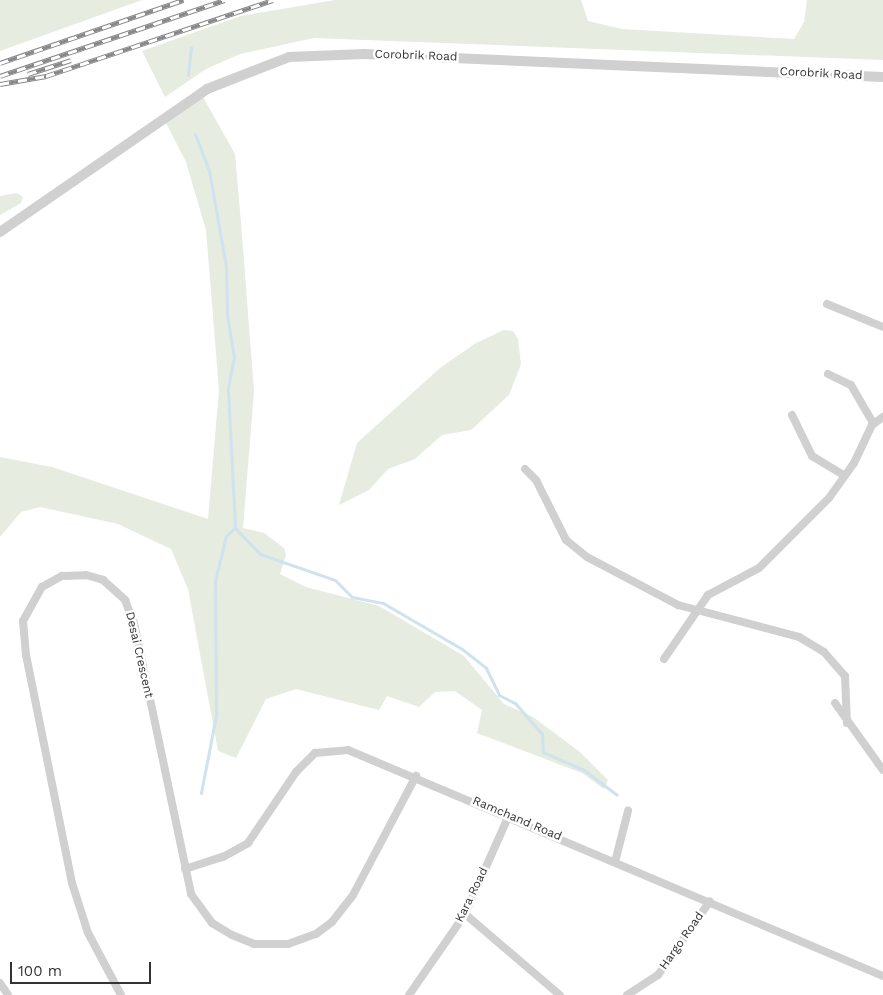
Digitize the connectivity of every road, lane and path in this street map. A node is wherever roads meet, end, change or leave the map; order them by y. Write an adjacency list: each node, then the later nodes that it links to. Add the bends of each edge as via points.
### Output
1 (883, 77): 2 (street, Corobrik Road, via 364,54 288,58 207,89)
2 (0, 232)
3 (827, 304): 4 (street)
4 (883, 327)
5 (828, 374): 8 (street, via 850,385)
6 (792, 415): 10 (street, via 812,456)
7 (883, 417): 8 (street)
8 (874, 423): 10 (street)
9 (525, 469): 11 (street, via 536,480 572,546)
10 (844, 475): 11 (street, via 829,498 768,559 749,575 708,595)
11 (698, 612): 12 (street); 14 (street, via 799,637 824,652 845,676)
12 (664, 659)
13 (835, 703): 14 (street)
14 (847, 723): 15 (street)
15 (883, 770)
16 (416, 776): 18 (street, Ramchand Road); 20 (street, Ramchand Road, via 357,752 320,751 296,772 248,843 223,857); 20 (street, Desai Crescent, via 353,895 332,922 303,940 265,946 221,929 195,903)
17 (628, 811): 19 (street)
18 (508, 815): 19 (street, Ramchand Road); 22 (street, Kara Road)
19 (615, 862): 21 (street, Ramchand Road)
20 (185, 869): 26 (street, Desai Crescent, via 130,612 120,594 103,580 74,575 50,582 36,592 26,610 26,655 72,883 88,933)
21 (710, 901): 23 (street, Ramchand Road); 29 (street, Hargo Road, via 658,975)
22 (465, 914): 27 (street, Kara Road); 28 (street)
23 (883, 976)
24 (0, 983): 25 (street)
25 (8, 995)
26 (121, 995)
27 (410, 995)
28 (560, 995)
29 (627, 995)

